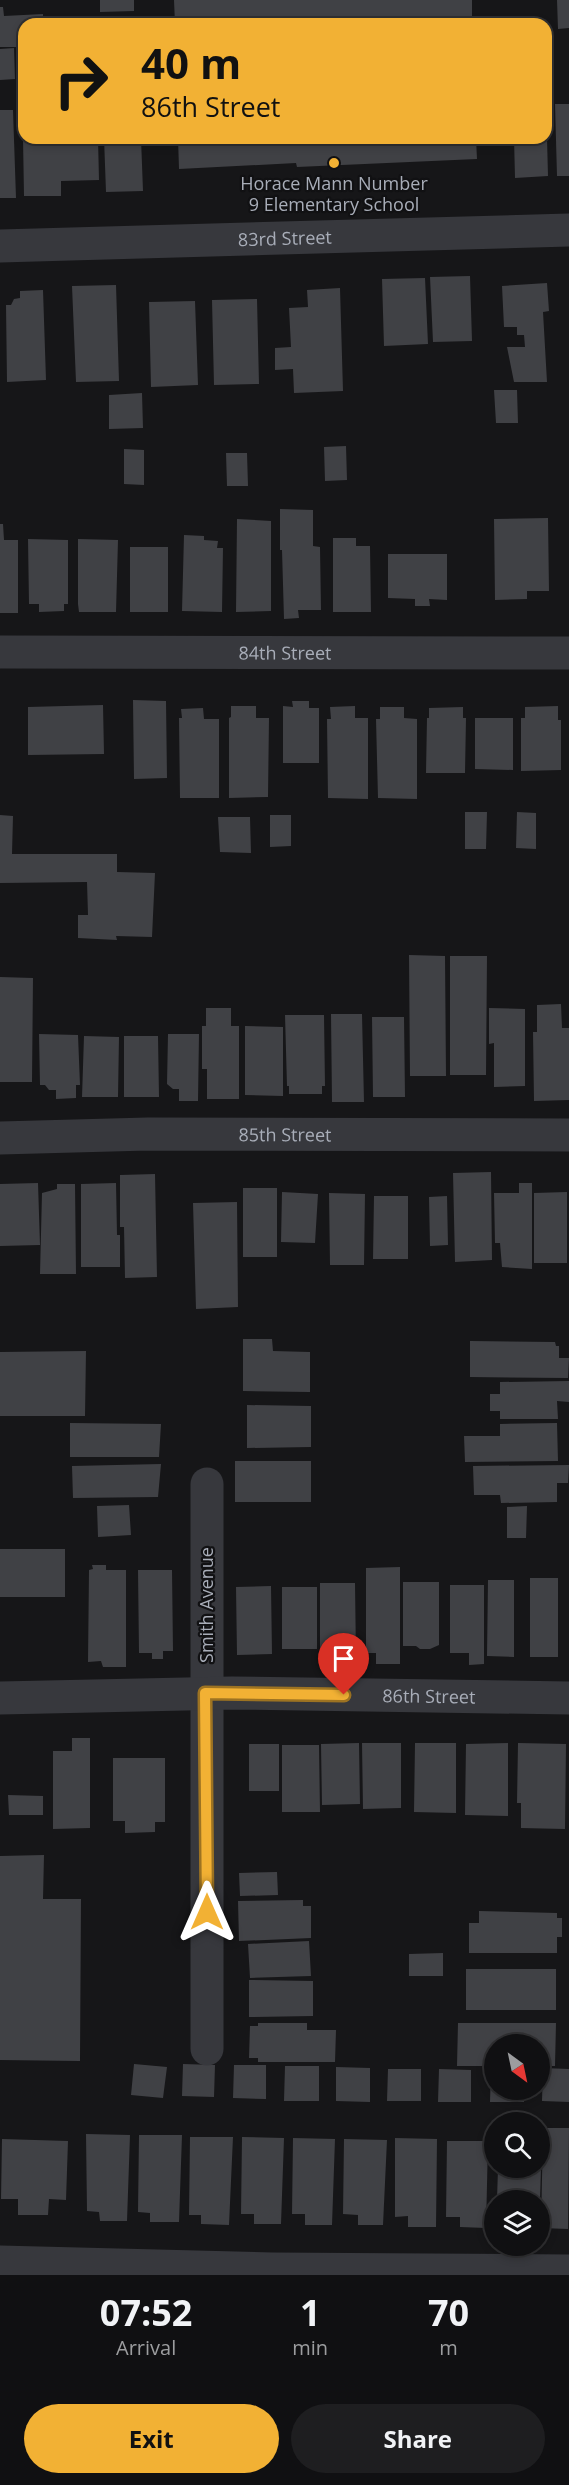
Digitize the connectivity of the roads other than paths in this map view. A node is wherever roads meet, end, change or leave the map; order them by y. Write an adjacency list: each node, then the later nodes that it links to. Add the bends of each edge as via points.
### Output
1 (569, 230): 2 (street, 83rd Street)
2 (0, 246)
3 (0, 652): 4 (street, 84th Street)
4 (569, 652)
5 (569, 1135): 6 (street, 85th Street, via 148,1134)
6 (0, 1138)
7 (207, 1484): 8 (street, Smith Avenue)
8 (205, 1693): 9 (street, 86th Street); 10 (street, 86th Street); 11 (street, Smith Avenue)
9 (0, 1698)
10 (569, 1698)
11 (207, 2049)
12 (0, 2262): 13 (street)
13 (569, 2271)

